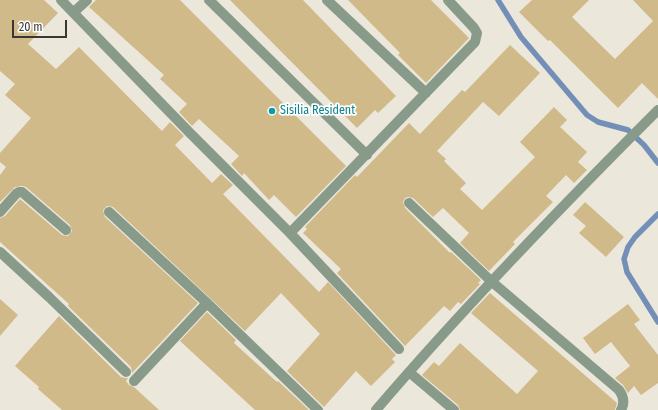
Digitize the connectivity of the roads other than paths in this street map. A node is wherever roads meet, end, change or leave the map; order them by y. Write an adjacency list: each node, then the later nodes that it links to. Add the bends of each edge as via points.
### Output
1 (61, 0): 6 (street)
2 (87, 0): 6 (street)
3 (209, 0): 9 (street)
4 (327, 0): 7 (street)
5 (448, 0): 7 (street, via 474,28 477,38)
6 (74, 12): 14 (street)
7 (426, 93): 9 (street)
8 (658, 110): 16 (street)
9 (367, 155): 14 (street)
10 (410, 203): 16 (street)
11 (0, 212): 13 (street, via 16,194 22,192)
12 (109, 212): 17 (street)
13 (66, 230)
14 (290, 233): 18 (street)
15 (0, 252): 19 (street)
16 (491, 281): 20 (street); 25 (street, via 619,390 624,402)
17 (207, 303): 21 (street); 22 (street)
18 (399, 349)
19 (126, 372)
20 (409, 372): 23 (street); 24 (street)
21 (134, 381)
22 (318, 410)
23 (376, 410)
24 (454, 410)
25 (621, 410)

